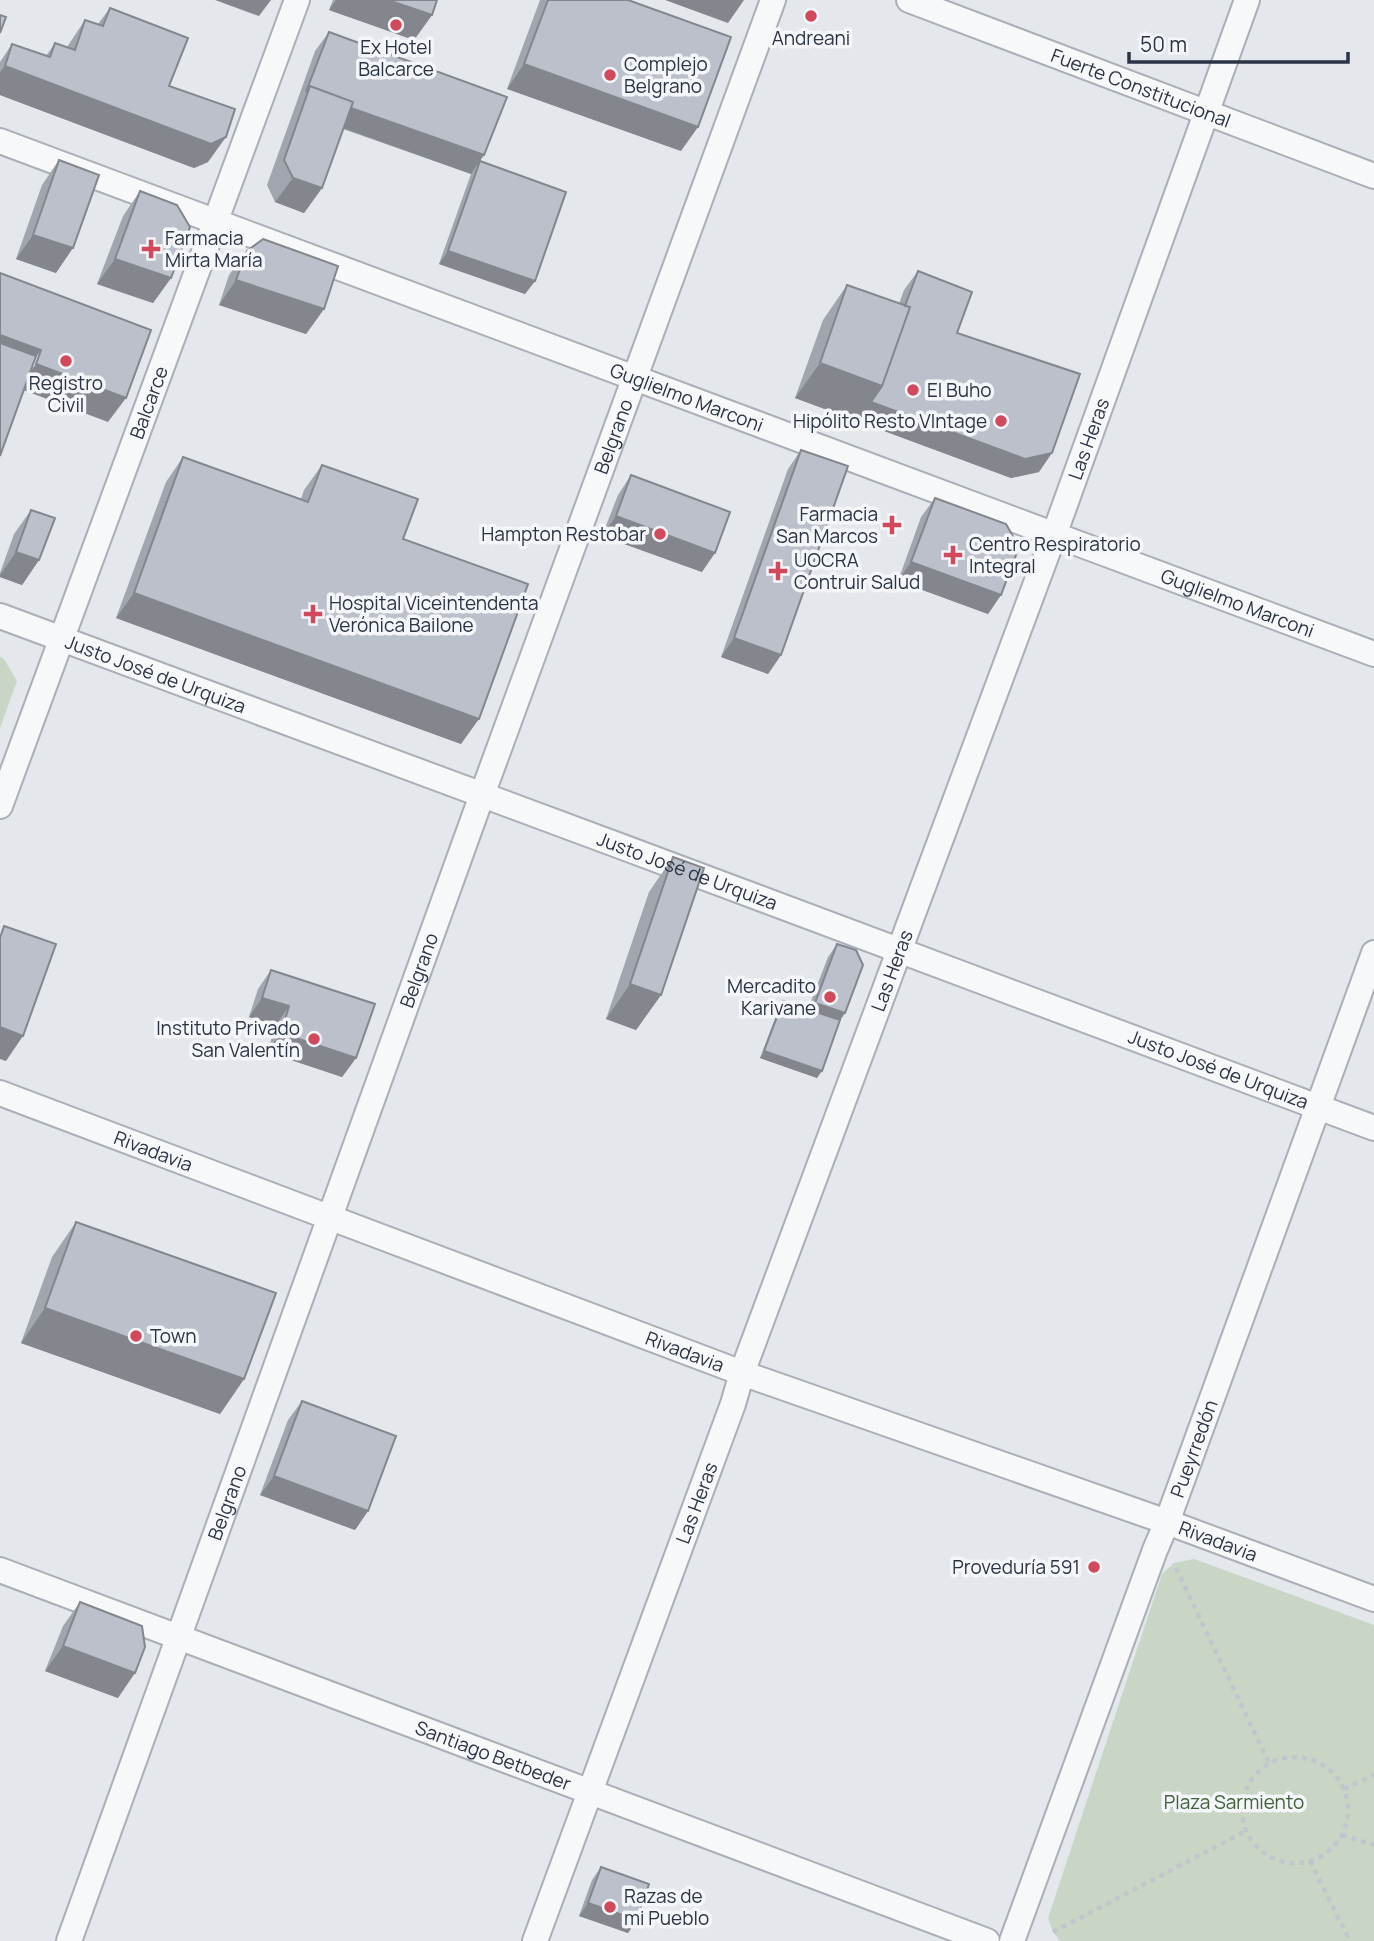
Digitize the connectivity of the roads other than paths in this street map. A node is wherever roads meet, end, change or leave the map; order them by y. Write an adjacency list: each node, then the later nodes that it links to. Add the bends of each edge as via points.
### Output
1 (297, 0): 8 (street, Balcarce)
2 (773, 0): 9 (street, Belgrano)
3 (909, 0): 5 (street, Fuerte Constitucional)
4 (1247, 0): 5 (street, Las Heras)
5 (1207, 112): 7 (street, Fuerte Constitucional); 10 (street, Las Heras)
6 (0, 141): 8 (street, Guglielmo Marconi)
7 (1374, 176)
8 (215, 222): 9 (street, Guglielmo Marconi); 12 (street, Balcarce)
9 (634, 377): 10 (street, Guglielmo Marconi); 14 (street, Belgrano)
10 (1054, 535): 13 (street, Guglielmo Marconi); 16 (street, Las Heras)
11 (0, 616): 12 (street, Justo José de Urquiza)
12 (60, 639): 14 (street, Justo José de Urquiza); 15 (street, Balcarce)
13 (1374, 654)
14 (482, 795): 16 (street, Justo José de Urquiza); 21 (street, Belgrano)
15 (0, 806)
16 (901, 948): 19 (street, Justo José de Urquiza); 22 (street, Las Heras)
17 (1374, 953): 19 (street, Pueyrredón)
18 (0, 1093): 21 (street, Rivadavia)
19 (1318, 1106): 20 (street, Justo José de Urquiza); 23 (street, Pueyrredón)
20 (1374, 1128)
21 (330, 1217): 22 (street, Rivadavia); 26 (street, Belgrano)
22 (743, 1373): 23 (street, Rivadavia); 27 (street, Las Heras)
23 (1167, 1522): 25 (street, Rivadavia); 31 (street, Pueyrredón)
24 (0, 1570): 26 (street, Santiago Betbeder)
25 (1374, 1599)
26 (178, 1636): 27 (street, Santiago Betbeder); 28 (street, Belgrano)
27 (590, 1791): 29 (street, Las Heras); 30 (street, Santiago Betbeder)
28 (69, 1941)
29 (535, 1941)
30 (987, 1941)
31 (1012, 1941)

